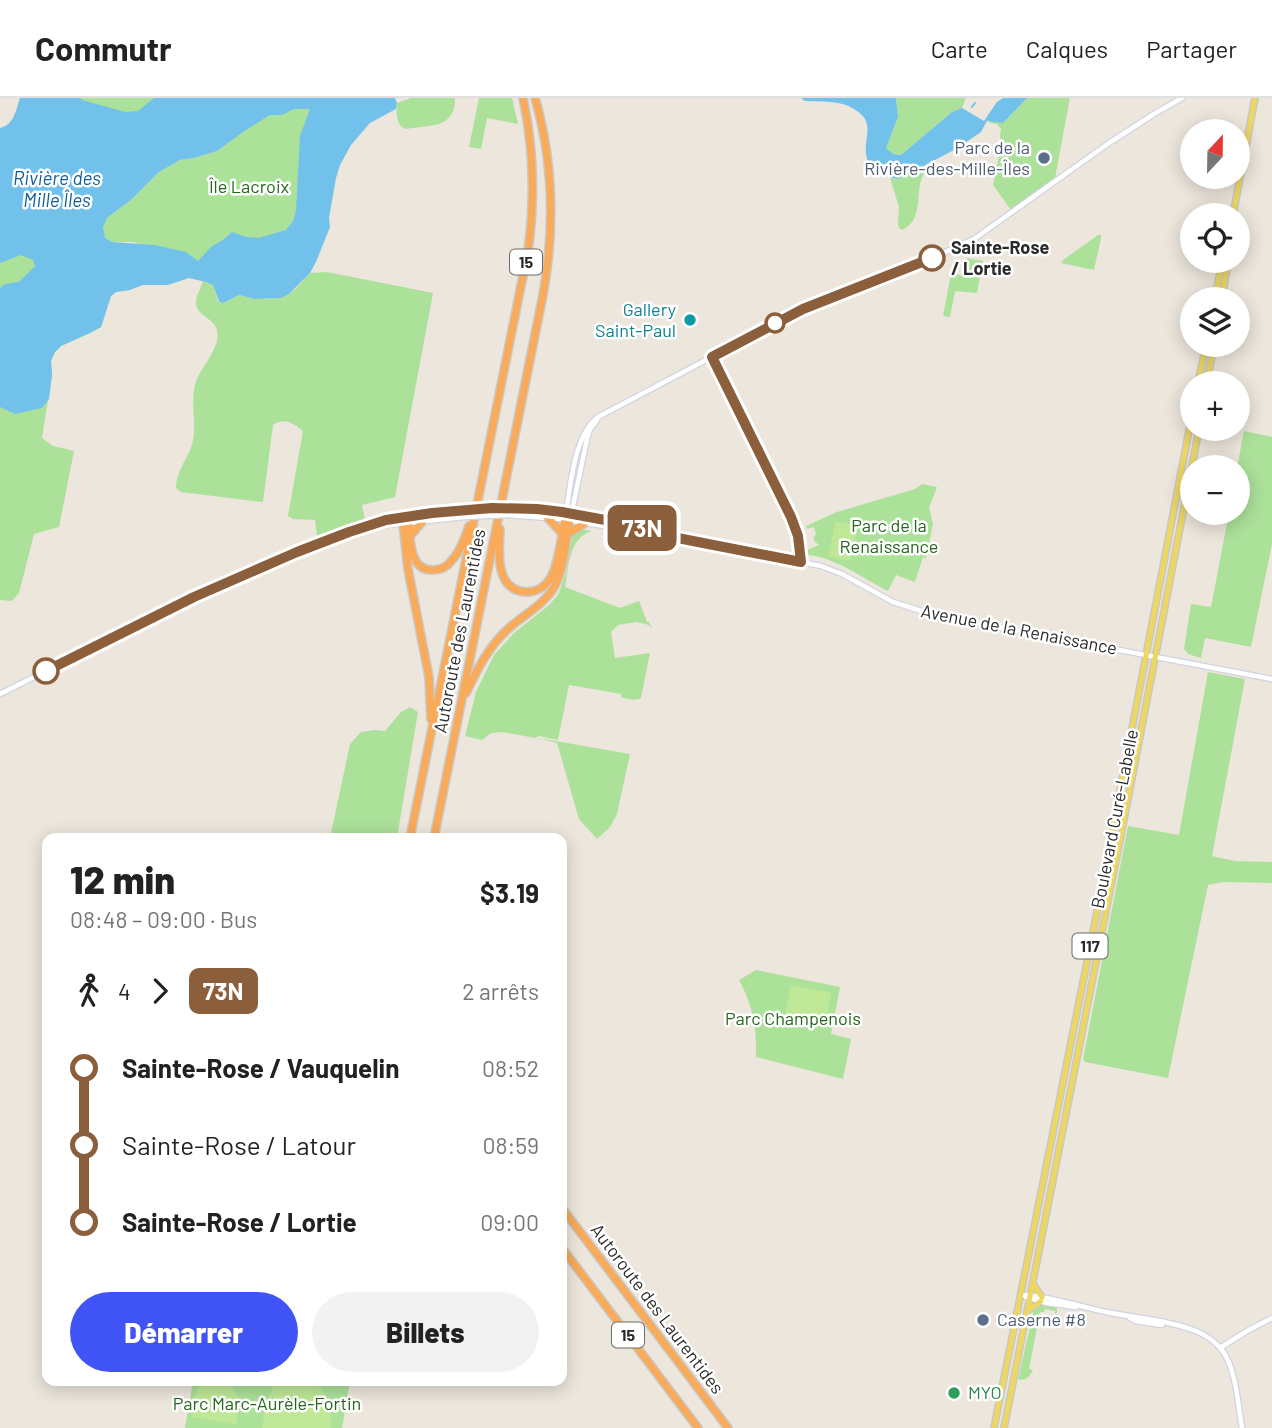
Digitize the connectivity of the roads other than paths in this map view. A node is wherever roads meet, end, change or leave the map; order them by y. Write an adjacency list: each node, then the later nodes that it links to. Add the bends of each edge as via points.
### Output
1 (523, 98): 9 (highway, Autoroute des Laurentides / 15, via 533,170 531,226)
2 (535, 98): 8 (highway, Autoroute des Laurentides / 15, via 550,175 550,251)
3 (1182, 98): 10 (street, via 1109,143 971,241 803,309 591,422 582,436 574,468)
4 (1255, 98): 5 (main road)
5 (1235, 203)
6 (1187, 441): 19 (main road, Boulevard Curé-Labelle / 117)
7 (1197, 441): 20 (main road, Boulevard Curé-Labelle / 117)
8 (500, 506): 17 (highway, via 500,567 515,589 533,591 547,583); 23 (highway, Autoroute des Laurentides / 15)
9 (476, 510): 18 (highway, via 456,556 440,569 418,564); 24 (highway, Autoroute des Laurentides / 15)
10 (568, 516): 11 (street); 14 (street, Avenue de la Renaissance); 15 (street, bridge, via 510,508 466,509 396,518); 16 (street, Avenue de la Renaissance, via 616,522); 17 (highway)
11 (547, 517): 13 (street, bridge, via 508,515); 17 (highway)
12 (406, 522): 13 (street); 15 (street); 18 (highway); 24 (highway, via 408,569 430,685)
13 (422, 522): 18 (highway)
14 (585, 523): 16 (street, Avenue de la Renaissance); 17 (highway)
15 (367, 527): 22 (street, via 194,597)
16 (652, 533): 19 (street, Avenue de la Renaissance, via 824,567 886,599 926,613)
17 (564, 534): 23 (highway, via 553,589 496,641)
18 (410, 536)
19 (1146, 654): 20 (street, Avenue de la Renaissance); 30 (main road, Boulevard Curé-Labelle / 117)
20 (1155, 656): 21 (street, Avenue de la Renaissance); 29 (main road, Boulevard Curé-Labelle / 117)
21 (1272, 679)
22 (0, 694)
23 (461, 703): 26 (highway, Autoroute des Laurentides / 15)
24 (431, 737): 25 (highway, Autoroute des Laurentides / 15)
25 (412, 833)
26 (435, 833)
27 (567, 1215): 37 (highway, Autoroute des Laurentides / 15)
28 (567, 1255): 36 (highway, 15)
29 (1033, 1284): 31 (main road, Boulevard Curé-Labelle / 117); 32 (main road)
30 (1021, 1295): 31 (street); 38 (main road, Boulevard Curé-Labelle / 117)
31 (1030, 1297): 32 (street); 33 (main road, Boulevard Curé-Labelle / 117)
32 (1041, 1299): 33 (main road); 35 (street, via 1174,1325 1202,1333)
33 (1027, 1311): 39 (main road, Boulevard Curé-Labelle / 117)
34 (1272, 1318): 35 (street)
35 (1220, 1348): 40 (street, via 1231,1370)
36 (698, 1428)
37 (727, 1428)
38 (994, 1428)
39 (1004, 1428)
40 (1242, 1428)

